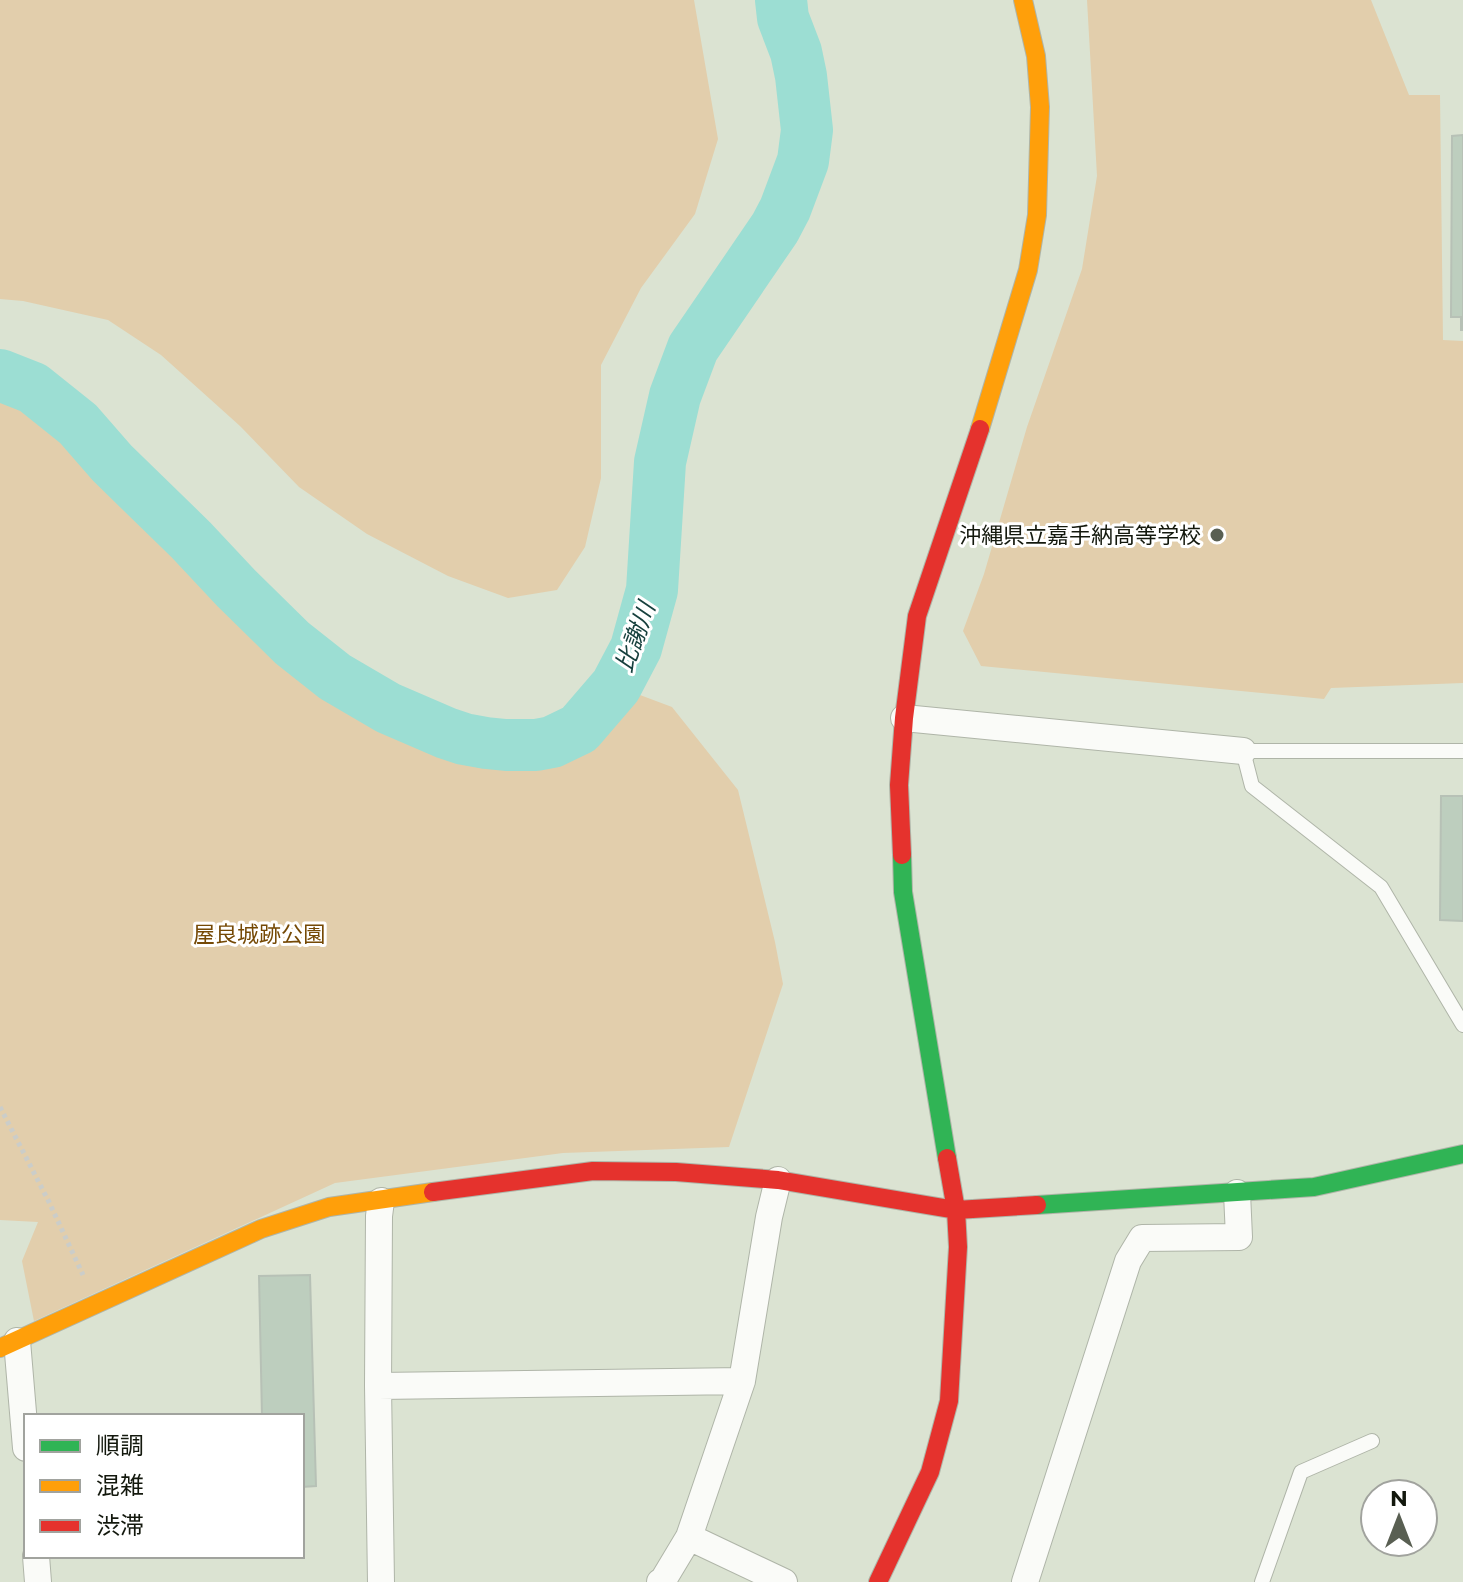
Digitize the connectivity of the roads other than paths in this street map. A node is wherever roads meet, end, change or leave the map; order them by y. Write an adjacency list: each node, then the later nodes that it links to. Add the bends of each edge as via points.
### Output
1 (1023, 0): 2 (street, via 1036,56 1040,107 1037,215 1028,270 917,616)
2 (904, 718): 3 (street); 10 (street, via 899,785 903,892)
3 (1243, 751): 4 (lane); 5 (lane, via 1252,786 1381,887)
4 (1463, 751)
5 (1463, 1025)
6 (1463, 1154): 8 (street, via 1314,1187)
7 (778, 1180): 9 (street, via 593,1171); 10 (street); 12 (street)
8 (1237, 1193): 10 (street); 23 (street, via 1239,1237 1142,1238 1128,1261)
9 (381, 1201): 11 (street, via 329,1207 261,1229); 13 (street)
10 (956, 1210): 22 (street, via 949,1401 930,1472)
11 (8, 1344): 14 (street)
12 (742, 1381): 13 (street); 16 (street)
13 (378, 1386): 19 (street)
14 (24, 1436)
15 (1372, 1441): 24 (lane, via 1301,1472)
16 (689, 1537): 20 (street); 21 (street)
17 (36, 1558): 18 (street)
18 (38, 1582)
19 (381, 1582)
20 (660, 1582)
21 (784, 1582)
22 (878, 1582)
23 (1025, 1582)
24 (1262, 1582)

